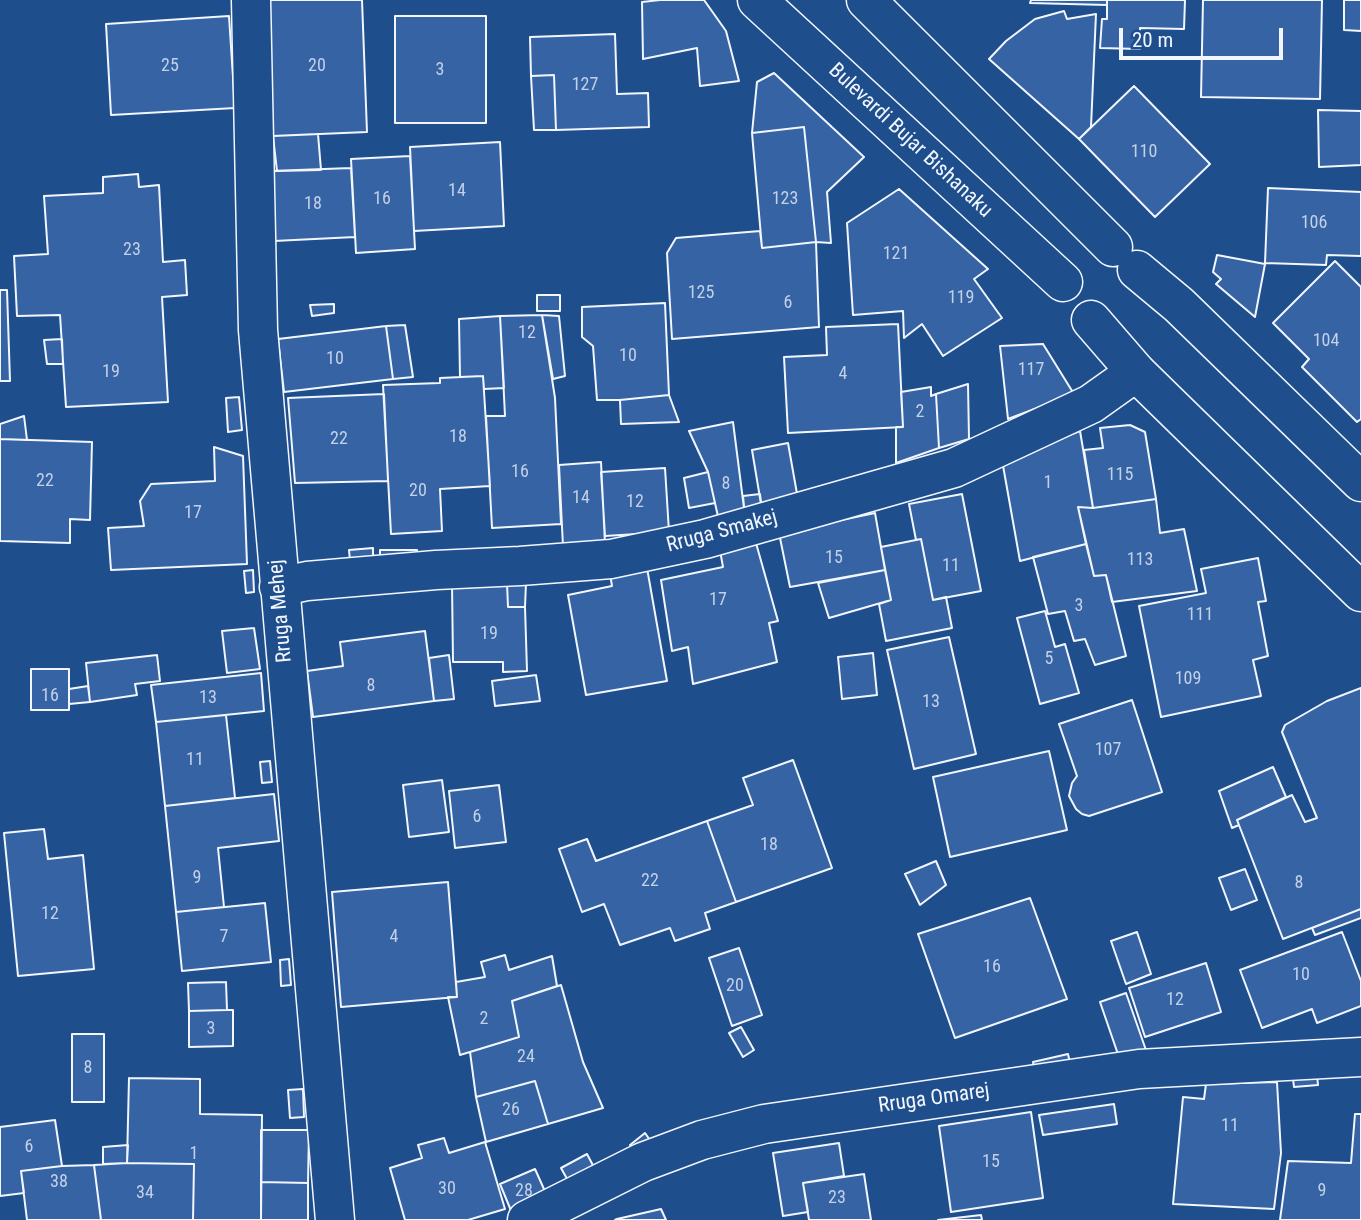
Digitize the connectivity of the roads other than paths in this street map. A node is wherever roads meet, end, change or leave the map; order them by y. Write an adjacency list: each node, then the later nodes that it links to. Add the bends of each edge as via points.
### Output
1 (251, 0): 9 (street, Rruga Mehej, via 258,330)
2 (757, 0): 5 (street, Bulevardi Bujar Bishanaku)
3 (866, 0): 4 (street)
4 (1125, 258): 5 (street, via 1096,246 1080,252 1068,265); 6 (street, via 1140,286 1135,303 1124,315 1108,321); 8 (street)
5 (1063, 282): 6 (street, via 1066,298 1076,312)
6 (1091, 320): 7 (street)
7 (1136, 372): 9 (street, Rruga Smakej, via 1091,404 954,468 705,540 611,559 359,576); 10 (street)
8 (1361, 482)
9 (279, 587): 12 (street, Rruga Mehej)
10 (1361, 592)
11 (1361, 1057): 13 (street, Rruga Omarej, via 1139,1069 765,1124 643,1162)
12 (335, 1220)
13 (527, 1220)

